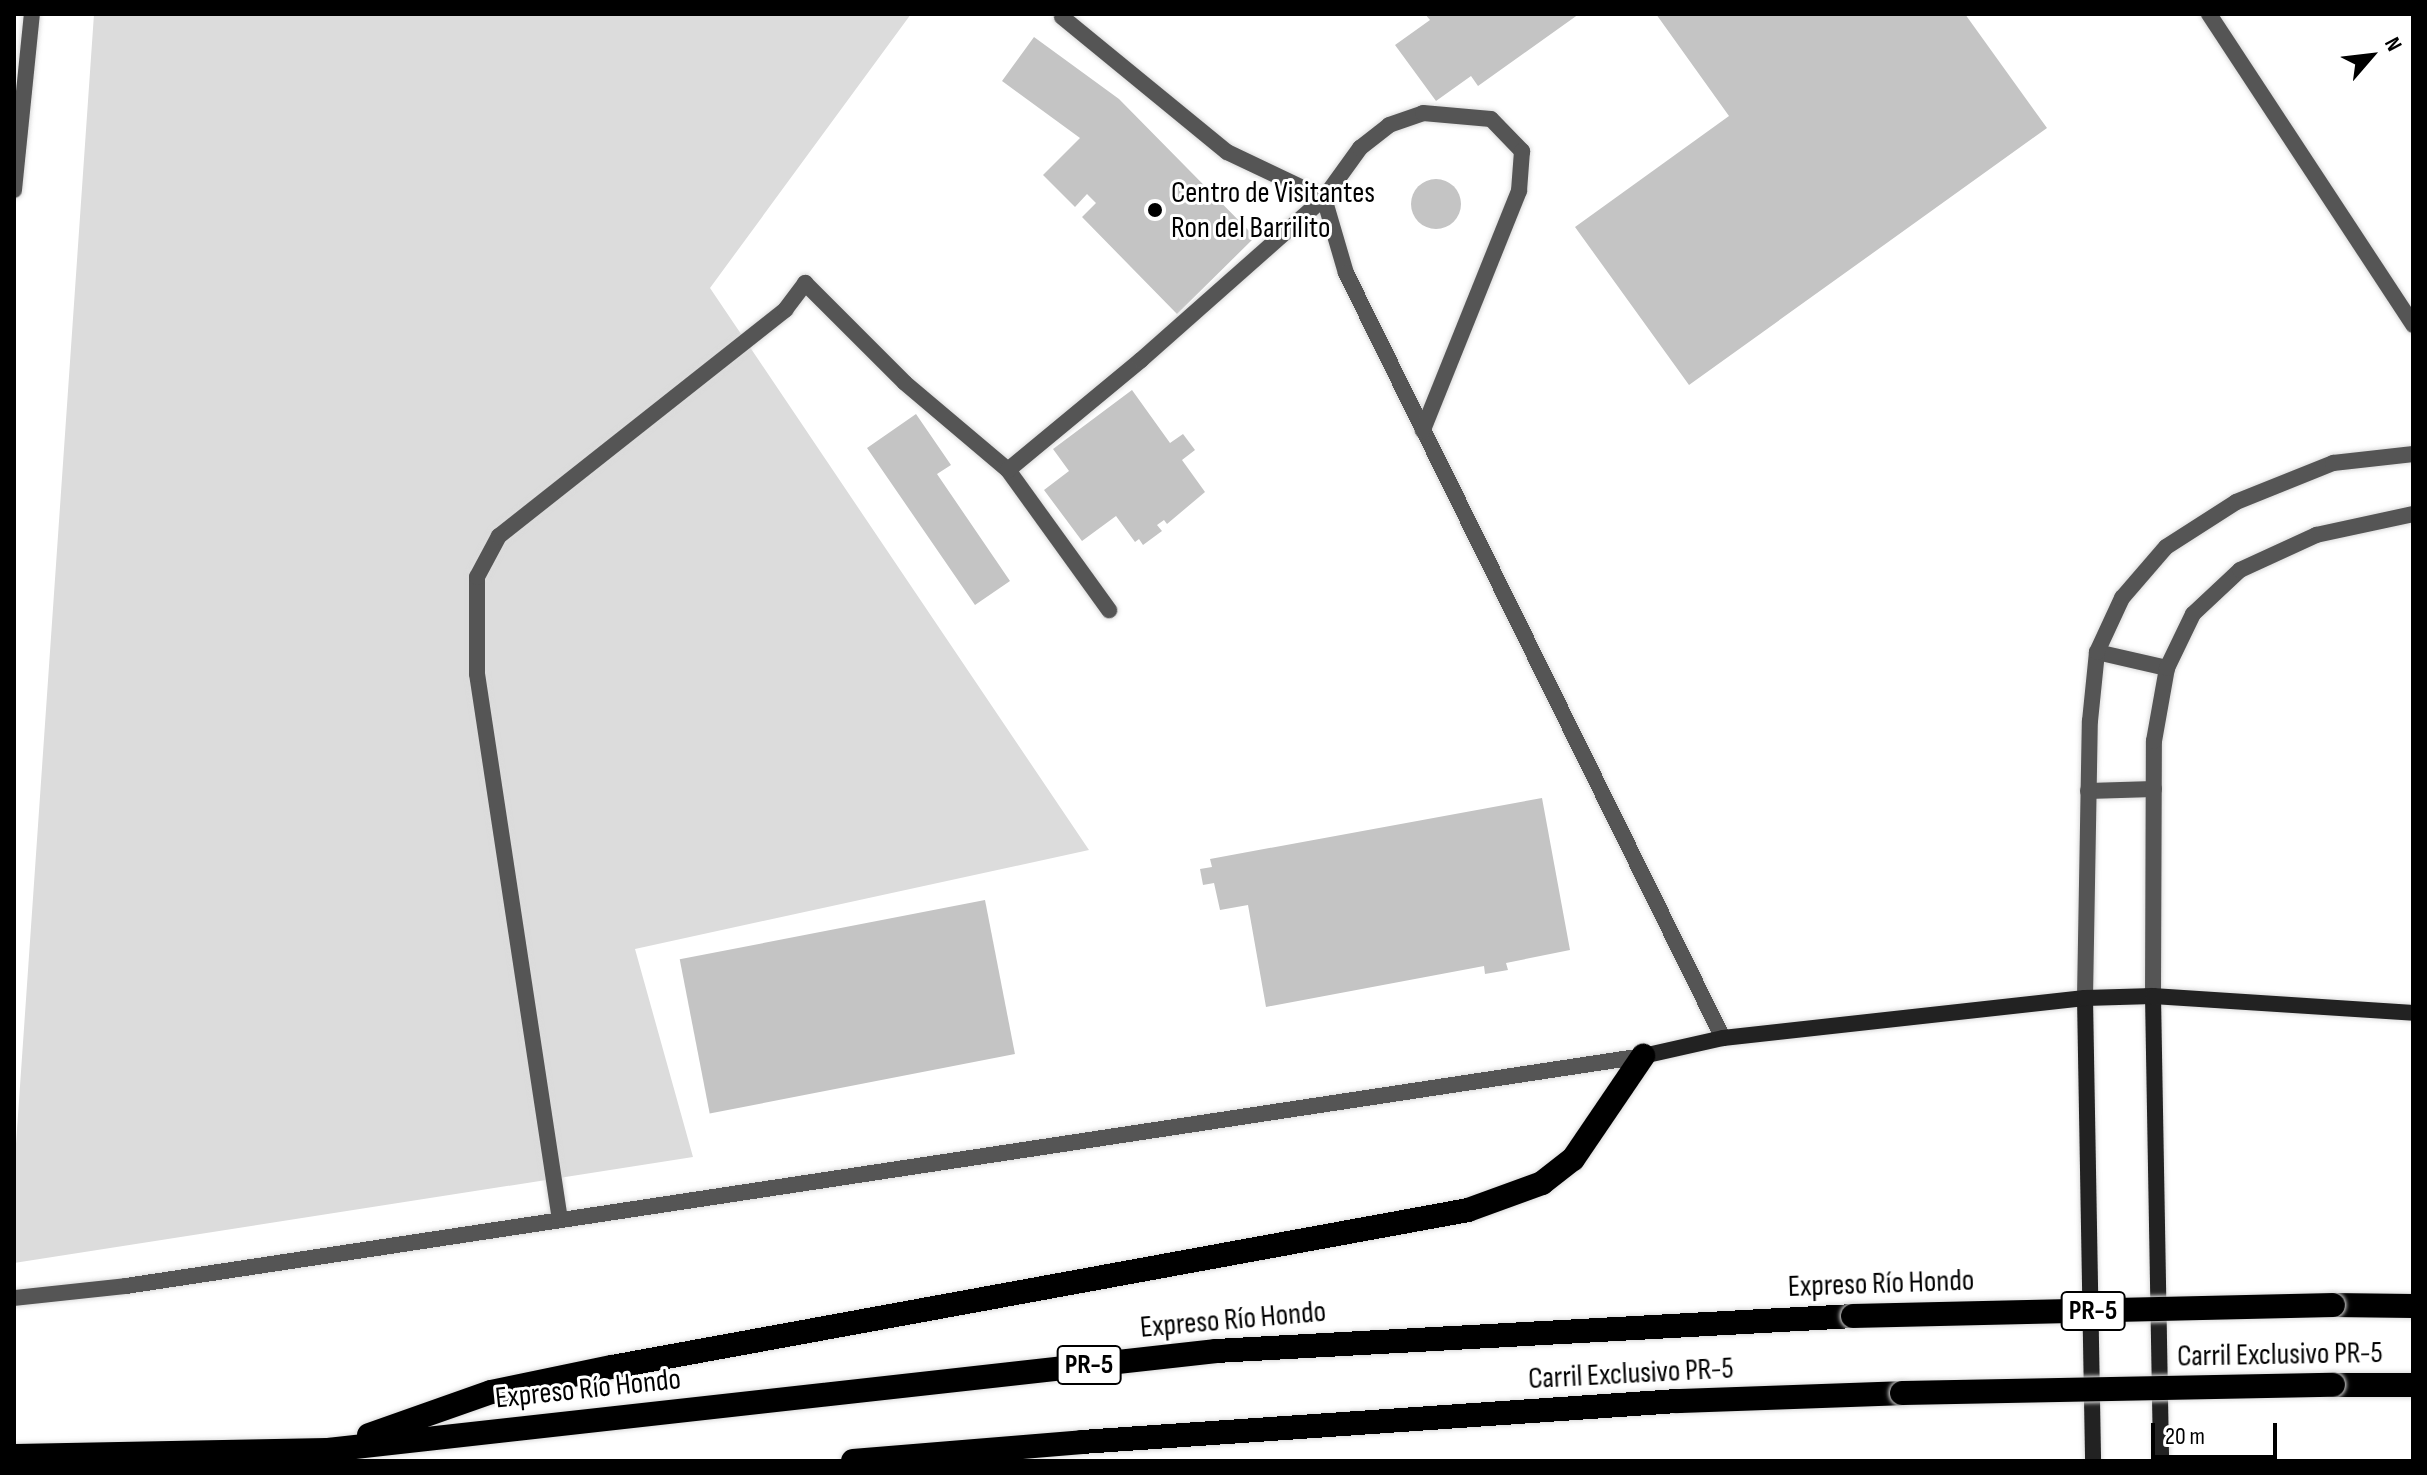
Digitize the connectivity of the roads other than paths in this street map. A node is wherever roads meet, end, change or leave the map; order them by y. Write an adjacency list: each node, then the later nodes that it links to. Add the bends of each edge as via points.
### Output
1 (32, 14): 4 (street)
2 (2209, 14): 6 (street)
3 (1062, 17): 5 (street, via 1227,152)
4 (14, 190)
5 (1324, 198): 7 (street, via 1346,273); 7 (street, via 1360,148 1389,125 1423,113 1491,119 1522,151 1519,191); 9 (street)
6 (2413, 325)
7 (1423, 430): 19 (street)
8 (2413, 454): 12 (street, via 2333,463 2236,502 2166,547 2122,598)
9 (1008, 470): 11 (street); 21 (street, via 905,383 805,283 785,310 499,536 477,577 477,674)
10 (2413, 514): 13 (street, via 2316,535 2240,570 2193,614)
11 (1109, 610)
12 (2097, 652): 13 (street); 15 (street)
13 (2167, 668): 14 (street, via 2154,741)
14 (2154, 789): 15 (street); 16 (street)
15 (2088, 791): 17 (street)
16 (2153, 996): 17 (street); 18 (street); 29 (street)
17 (2085, 998): 19 (street); 28 (street)
18 (2413, 1013)
19 (1723, 1038): 20 (street)
20 (1643, 1056): 21 (street); 25 (highway, via 1573,1159 1542,1183 1468,1210 491,1392)
21 (560, 1220): 22 (street)
22 (14, 1298)
23 (2413, 1306): 25 (highway, Expreso Río Hondo / PR-5, bridge, via 1853,1316 1216,1351)
24 (2413, 1385): 27 (highway, Carril Exclusivo PR-5, bridge, via 1678,1401)
25 (328, 1450): 26 (highway, Expreso Río Hondo / PR-5)
26 (14, 1456)
27 (853, 1461)
28 (2093, 1461)
29 (2161, 1461)

